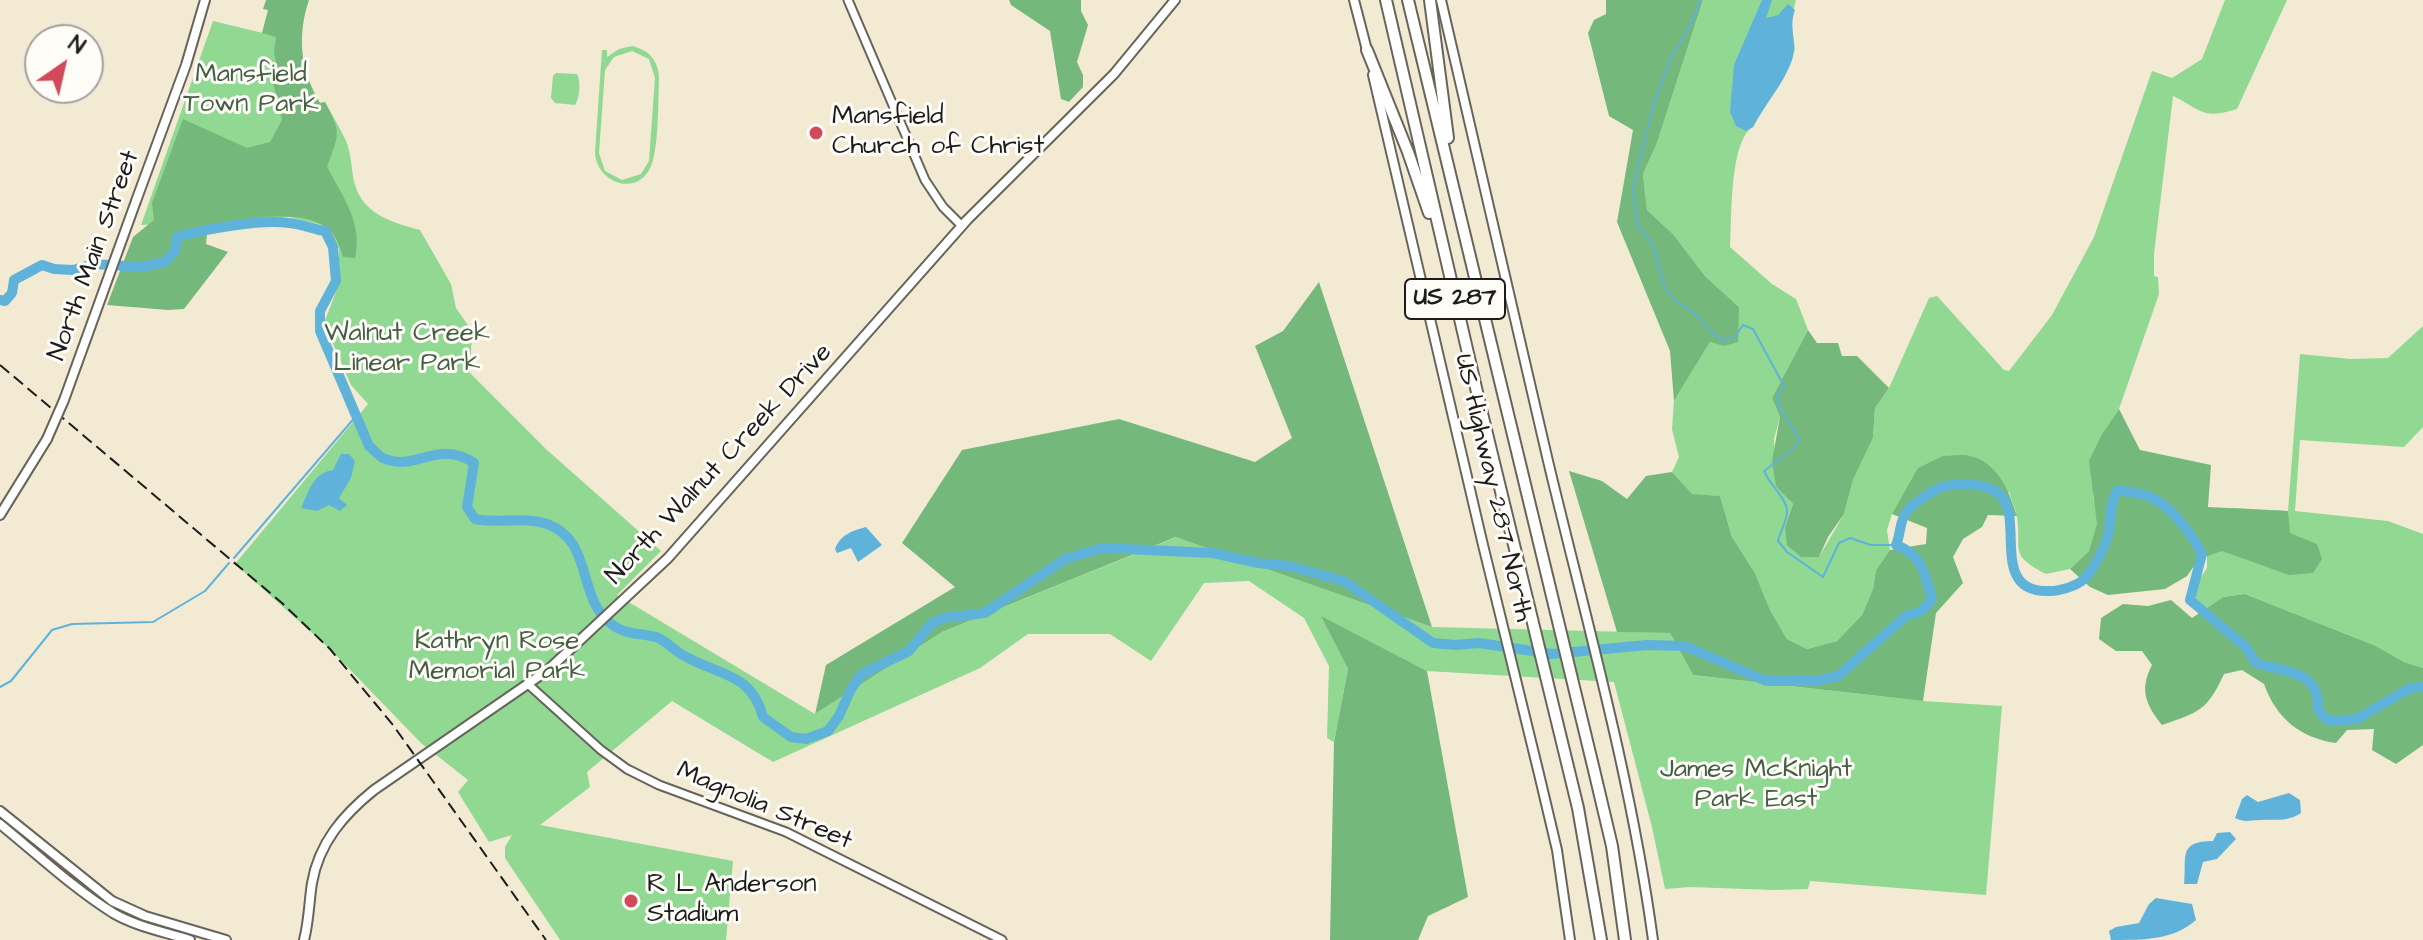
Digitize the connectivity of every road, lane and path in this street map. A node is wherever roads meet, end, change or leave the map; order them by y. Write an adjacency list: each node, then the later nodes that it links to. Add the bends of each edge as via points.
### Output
1 (205, 0): 13 (main road, North Main Street, bridge, via 64,400 47,439)
2 (848, 0): 11 (street, via 925,180)
3 (1175, 0): 11 (main road, North Walnut Creek Drive, via 1114,74)
4 (1354, 0): 9 (main road, US Highway 287 North)
5 (1386, 0): 12 (highway, US 287)
6 (1408, 0): 10 (highway, US 287)
7 (1430, 0): 10 (highway, via 1447,132 1463,202)
8 (1441, 0): 26 (main road, via 1603,682 1637,835)
9 (1367, 50): 12 (highway); 23 (main road, US Highway 287 North, via 1557,850)
10 (1461, 218): 18 (highway, US 287, via 1612,846)
11 (962, 226): 14 (main road, North Walnut Creek Drive, via 695,530)
12 (1439, 229): 17 (highway, US 287)
13 (0, 515)
14 (529, 685): 21 (main road, North Walnut Creek Drive, via 374,790 343,818 318,861); 22 (street, Magnolia Street, via 627,769 786,832)
15 (0, 811): 20 (main road, via 112,901)
16 (0, 824): 19 (main road, via 114,913)
17 (1595, 895): 24 (highway); 25 (highway, US 287)
18 (1626, 937)
19 (190, 940)
20 (226, 940)
21 (304, 940)
22 (1002, 940)
23 (1570, 940)
24 (1593, 940)
25 (1601, 940)
26 (1653, 940)

